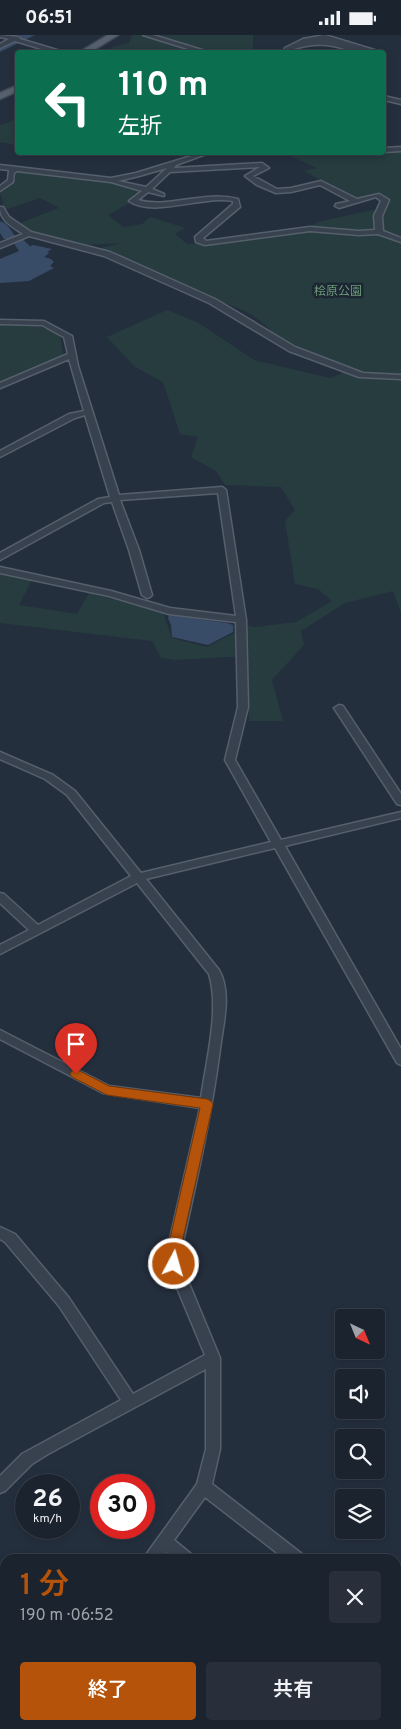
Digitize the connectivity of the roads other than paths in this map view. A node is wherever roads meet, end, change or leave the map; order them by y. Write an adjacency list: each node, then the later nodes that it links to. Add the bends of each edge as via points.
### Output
1 (0, 35): 5 (street)
2 (114, 35): 8 (main road)
3 (146, 35): 9 (street)
4 (23, 38): 5 (street); 7 (street)
5 (15, 39): 6 (street)
6 (0, 46)
7 (56, 50)
8 (87, 50)
9 (198, 50)
10 (287, 50): 11 (street, via 293,45 324,37)
11 (365, 50)
12 (15, 88): 13 (main road)
13 (0, 96)
14 (386, 98): 15 (street)
15 (401, 102)
16 (401, 149): 17 (street)
17 (386, 150)
18 (195, 155): 21 (street)
19 (0, 167): 20 (street)
20 (16, 169): 22 (street); 23 (street, via 11,172 11,181)
21 (169, 169): 22 (street); 24 (street); 26 (street, via 259,165 266,168 248,176 272,191 321,183)
22 (111, 180): 24 (street)
23 (0, 189)
24 (148, 189): 25 (street); 29 (street, via 133,201 147,204 221,198 236,201 237,205 199,237 205,243 310,229)
25 (162, 195)
26 (356, 201): 27 (street); 29 (street, via 376,195 385,200 378,216)
27 (339, 206)
28 (0, 209): 30 (street, via 6,218)
29 (379, 232): 31 (street)
30 (28, 234): 32 (street); 35 (street, via 107,254 212,301 284,345 315,358 362,375)
31 (401, 240)
32 (0, 246)
33 (0, 322): 34 (street, via 44,323 68,336)
34 (71, 355): 36 (street); 37 (street)
35 (401, 377)
36 (0, 386)
37 (89, 412): 38 (street, via 72,416); 39 (street)
38 (0, 454)
39 (116, 498): 40 (street, via 89,507); 42 (street); 43 (street, via 222,489)
40 (0, 557)
41 (0, 570): 43 (street, via 111,594 169,611)
42 (147, 595)
43 (241, 620): 48 (street, via 243,707 230,760)
44 (339, 708): 46 (street)
45 (0, 755): 49 (street, via 49,777 70,793)
46 (401, 802)
47 (401, 815): 48 (street)
48 (278, 843): 49 (street); 54 (street)
49 (139, 877): 51 (street); 55 (street, via 215,973 219,986 220,1004)
50 (0, 897): 51 (street)
51 (36, 930): 52 (street)
52 (0, 950)
53 (0, 1034): 55 (street, via 107,1090)
54 (401, 1060)
55 (207, 1104): 57 (street, via 172,1256)
56 (0, 1232): 58 (street, via 10,1238 64,1302)
57 (213, 1358): 58 (street); 60 (street, via 213,1449)
58 (130, 1402): 59 (street, via 27,1459)
59 (0, 1486)
60 (204, 1487): 61 (street); 64 (street)
61 (164, 1541): 62 (street); 63 (street)
62 (155, 1554)
63 (180, 1554)
64 (291, 1554)

